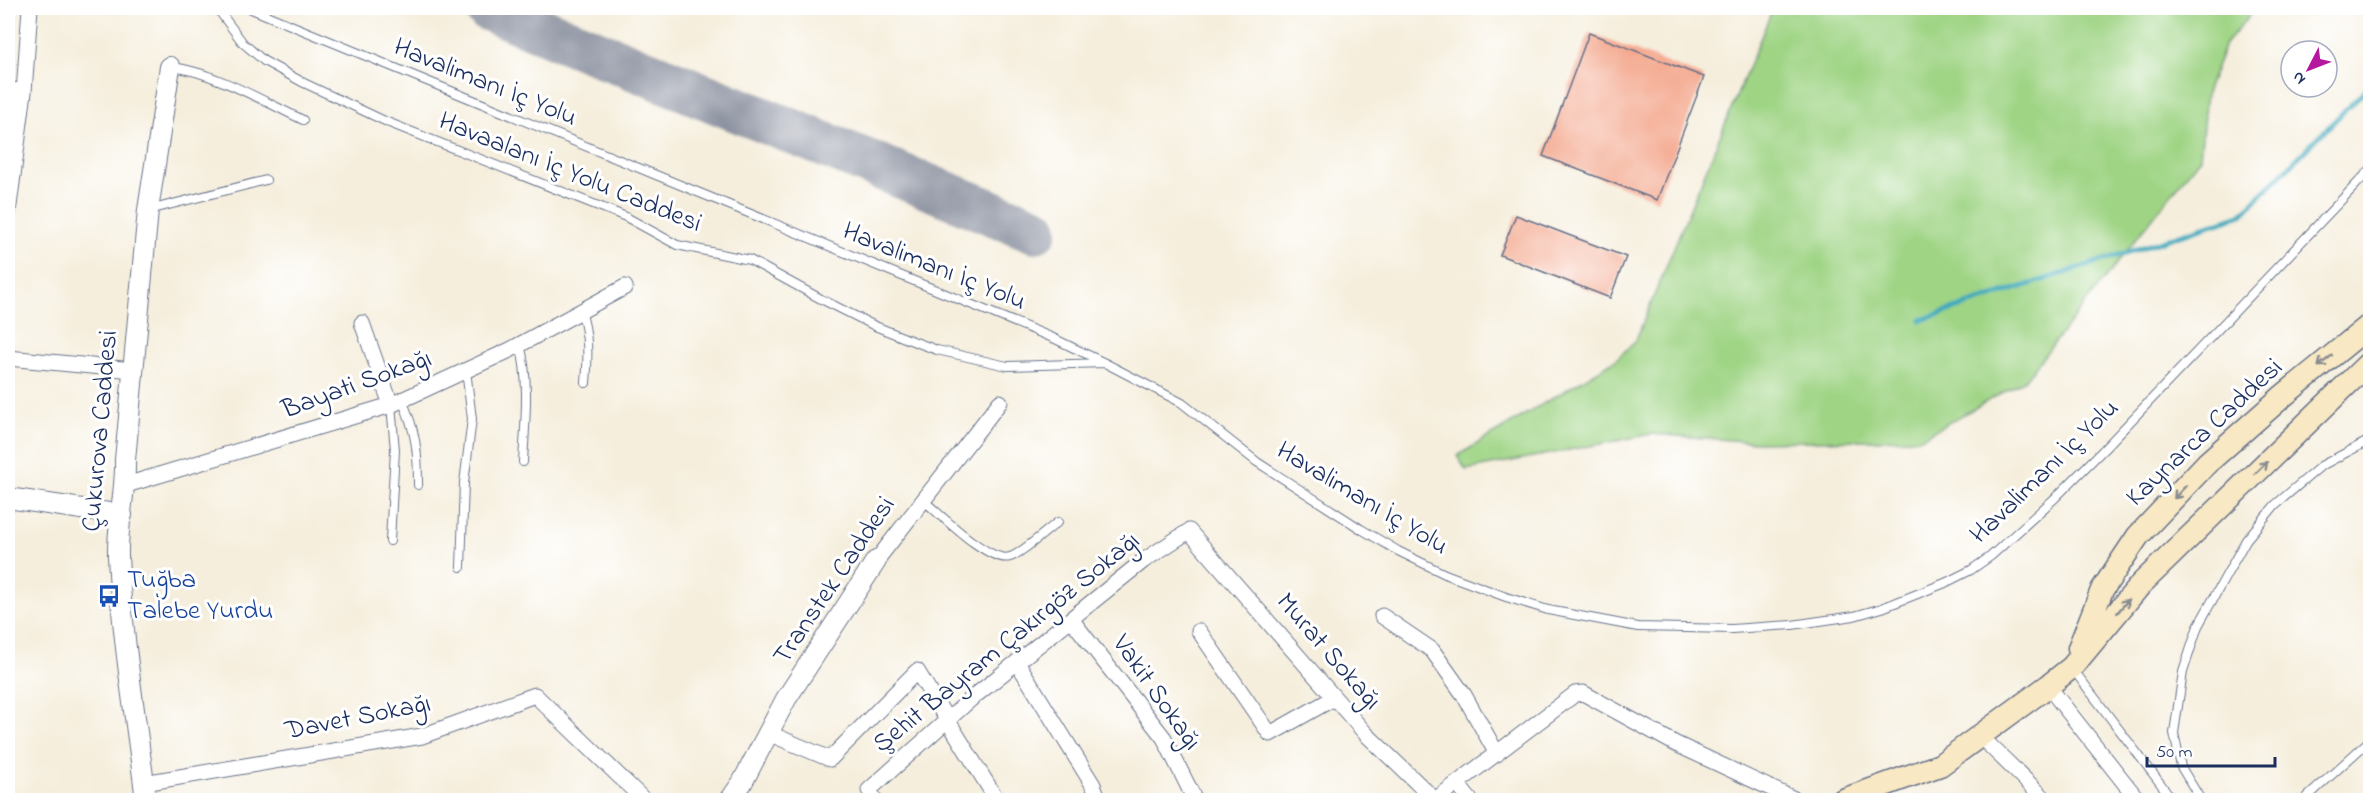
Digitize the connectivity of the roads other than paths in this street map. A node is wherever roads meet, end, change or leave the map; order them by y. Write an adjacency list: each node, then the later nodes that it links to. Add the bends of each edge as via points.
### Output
1 (30, 8): 6 (street)
2 (217, 8): 19 (lane, Havaalanı İç Yolu Caddesi, via 243,43 264,61 304,83 387,122 626,217 677,245 750,260 821,299 910,340 1007,366)
3 (249, 8): 19 (lane, Havalimanı İç Yolu)
4 (170, 67): 7 (lane, via 214,79); 10 (street, Çukurova Caddesi)
5 (8, 89): 6 (street)
6 (24, 92): 11 (street)
7 (303, 120)
8 (2370, 170): 19 (lane, Havalimanı İç Yolu, via 2104,449 1990,556 1971,570 1916,596 1873,611 1821,621 1732,629 1638,627 1506,597 1398,551 1257,462 1182,403)
9 (266, 180): 10 (lane)
10 (148, 210): 20 (street, Çukurova Caddesi)
11 (8, 213)
12 (625, 287): 13 (street, Bayati Sokağı)
13 (581, 311): 16 (street, Bayati Sokağı); 22 (lane, via 587,328)
14 (362, 323): 24 (street)
15 (2370, 325): 41 (main road, Kaynarca Caddesi, one-way to 41, via 2207,463 2138,536 2102,590)
16 (520, 344): 21 (street, Bayati Sokağı); 26 (lane, via 525,363)
17 (8, 358): 20 (street)
18 (2370, 362): 41 (main road, Kaynarca Caddesi, one-way to 18, via 2141,584)
19 (1106, 363)
20 (133, 370): 27 (street, Çukurova Caddesi)
21 (466, 370): 24 (street, Bayati Sokağı); 36 (lane, via 472,419 464,483)
22 (586, 383)
23 (1000, 402): 30 (street, Transtek Caddesi)
24 (397, 403): 27 (street, Bayati Sokağı); 28 (lane, via 412,424 418,447); 34 (lane)
25 (2370, 440): 65 (lane, via 2321,466 2275,505 2246,540 2198,626 2183,672 2174,733 2181,767)
26 (523, 462)
27 (126, 485): 31 (street, Çukurova Caddesi)
28 (418, 485)
29 (8, 498): 31 (street)
30 (923, 500): 32 (lane, via 987,552 1002,558 1012,557); 35 (street, Transtek Caddesi)
31 (122, 515): 50 (street, Çukurova Caddesi, via 118,552 123,621)
32 (1058, 522)
33 (1189, 531): 38 (street, Şehit Bayram Çakırgöz Sokağı, via 1143,561); 43 (street, Murat Sokağı)
34 (390, 541)
35 (876, 561): 45 (street, Transtek Caddesi)
36 (461, 567)
37 (1382, 616): 48 (street, via 1432,650 1464,695)
38 (1071, 618): 40 (street, Şehit Bayram Çakırgöz Sokağı); 58 (street, Vakit Sokağı, via 1164,738)
39 (1199, 631): 43 (street, via 1270,734)
40 (1017, 662): 44 (street, Şehit Bayram Çakırgöz Sokağı); 57 (street)
41 (2072, 667): 42 (main road, Kaynarca Caddesi); 64 (lane)
42 (2049, 686): 46 (main road, Kaynarca Caddesi); 63 (street)
43 (1334, 698): 52 (street, Murat Sokağı)
44 (947, 721): 45 (street, via 917,671 830,759); 55 (street, Şehit Bayram Çakırgöz Sokağı, via 869,790); 56 (street)
45 (768, 733): 54 (street, Transtek Caddesi)
46 (1981, 737): 51 (main road, Kaynarca Caddesi, via 1940,765); 62 (street)
47 (2370, 740): 66 (lane)
48 (1497, 754): 49 (street); 60 (street, via 1575,694 1583,693 1676,744)
49 (1457, 784): 52 (street); 59 (street)
50 (145, 792): 53 (street, Davet Sokağı, via 422,736 535,695)
51 (1874, 796): 61 (main road, Kaynarca Caddesi)
52 (1435, 800)
53 (644, 801)
54 (730, 801)
55 (875, 801)
56 (997, 801)
57 (1099, 801)
58 (1195, 801)
59 (1470, 801)
60 (1796, 801)
61 (1843, 801)
62 (2046, 801)
63 (2138, 801)
64 (2173, 801)
65 (2201, 801)
66 (2304, 801)

